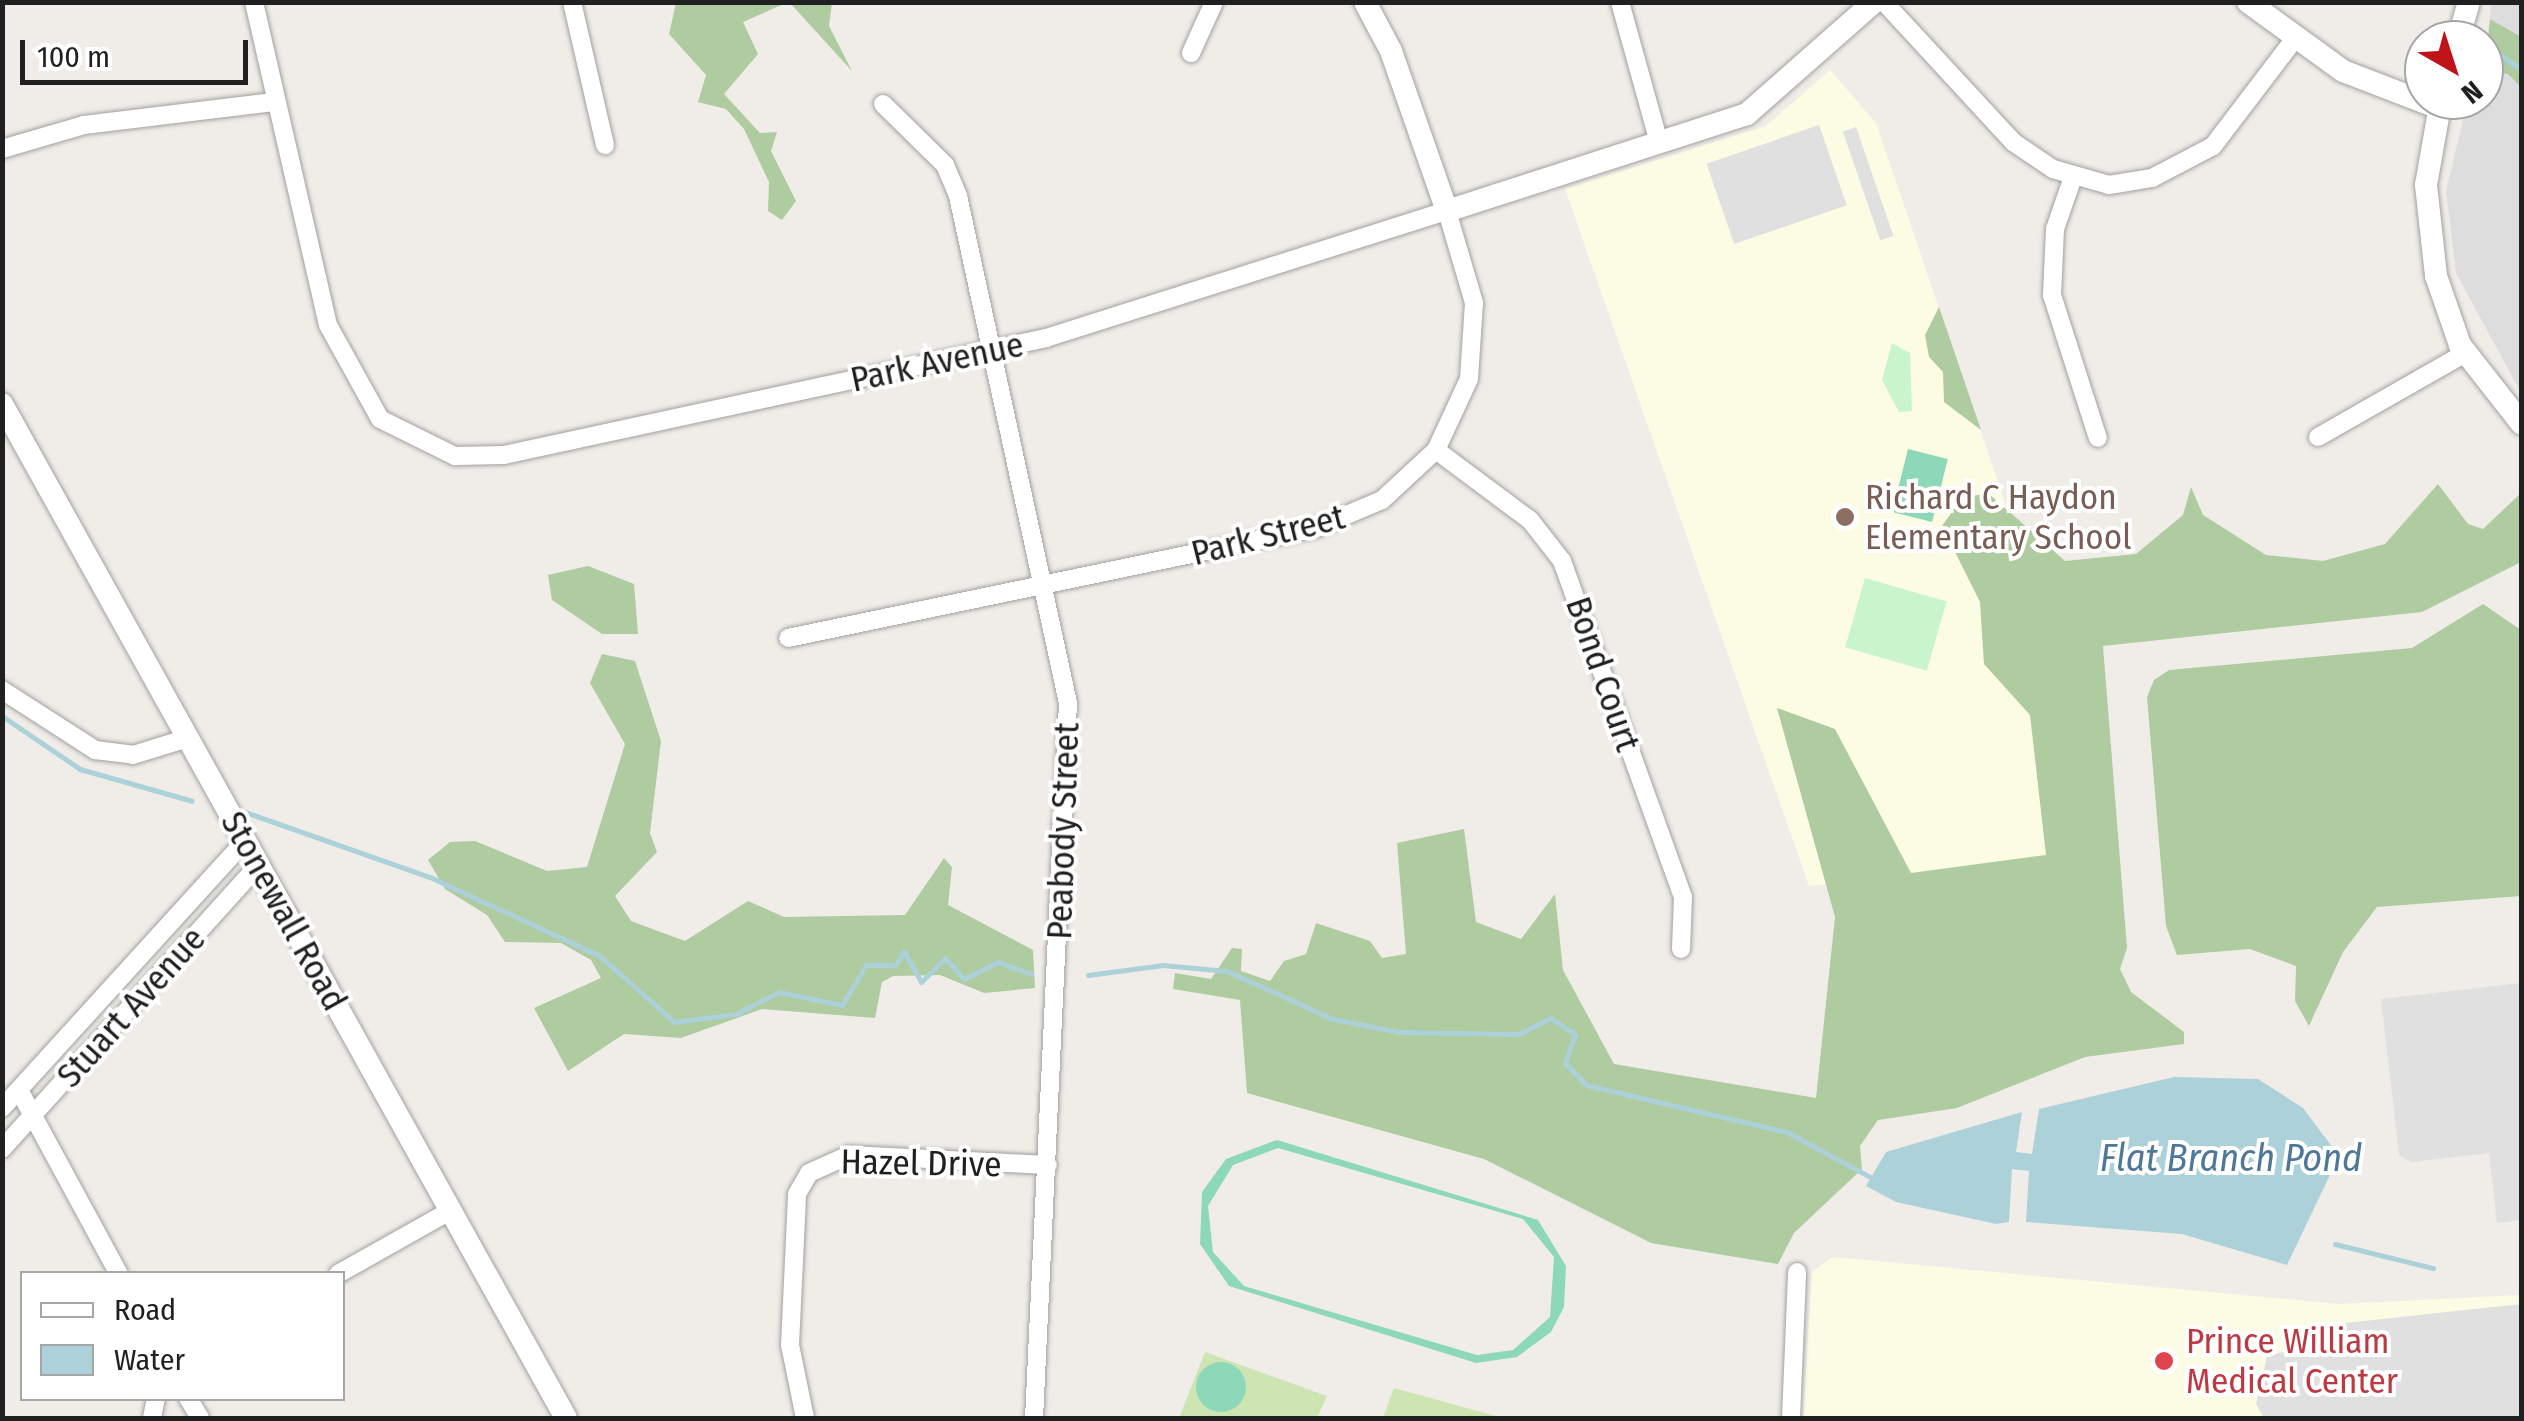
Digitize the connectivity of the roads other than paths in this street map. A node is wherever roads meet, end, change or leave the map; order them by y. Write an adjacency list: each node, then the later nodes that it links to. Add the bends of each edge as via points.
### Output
1 (254, 2): 12 (street, Park Avenue)
2 (572, 2): 16 (street)
3 (1214, 2): 10 (street)
4 (1365, 2): 19 (street, Park Street, via 1392,50)
5 (1620, 2): 15 (street)
6 (1874, 2): 15 (street, Park Avenue, via 1748,114)
7 (1884, 2): 18 (street, via 2013,142)
8 (2248, 2): 9 (street)
9 (2296, 37): 11 (street, via 2344,72); 18 (street, via 2244,114 2197,158 2128,183)
10 (1192, 53)
11 (2404, 92)
12 (274, 102): 17 (street, via 84,125); 20 (street, Park Avenue, via 328,325 367,403 429,450 504,455)
13 (883, 104): 20 (street, Peabody Street, via 952,179)
14 (2439, 120): 21 (street, via 2429,242)
15 (1659, 143): 19 (street, Park Avenue)
16 (604, 145)
17 (2, 149)
18 (2073, 177): 25 (street, via 2055,229 2052,295)
19 (1447, 211): 20 (street, Park Avenue); 26 (street, Park Street, via 1475,330 1461,405)
20 (992, 350): 27 (street, Peabody Street)
21 (2465, 353): 23 (street); 24 (street)
22 (2, 404): 30 (street, Stonewall Road)
23 (2522, 424)
24 (2318, 437)
25 (2098, 438)
26 (1436, 450): 27 (street, Park Street, via 1403,485 1337,522); 33 (street, Bond Court, via 1530,520 1562,561 1683,896)
27 (1043, 585): 28 (street, Park Street); 38 (street, Peabody Street, via 1070,729)
28 (788, 638)
29 (2, 690): 30 (street, via 96,750 152,753)
30 (188, 738): 31 (street, Stonewall Road)
31 (245, 841): 32 (street, Stonewall Road); 34 (street, Stuart Avenue)
32 (259, 866): 36 (street, Stuart Avenue); 39 (street, Stonewall Road)
33 (1681, 949)
34 (20, 1090): 35 (street, Stuart Avenue); 36 (street)
35 (2, 1108)
36 (33, 1115): 37 (street, Stuart Avenue); 40 (street)
37 (2, 1148)
38 (1048, 1166): 44 (street, Hazel Drive, via 849,1155 808,1173 797,1194 790,1345); 45 (street, Peabody Street)
39 (450, 1211): 41 (street); 43 (street, Stonewall Road)
40 (117, 1271)
41 (343, 1271)
42 (1797, 1272): 46 (street)
43 (566, 1418)
44 (805, 1418)
45 (1034, 1418)
46 (1791, 1418)

